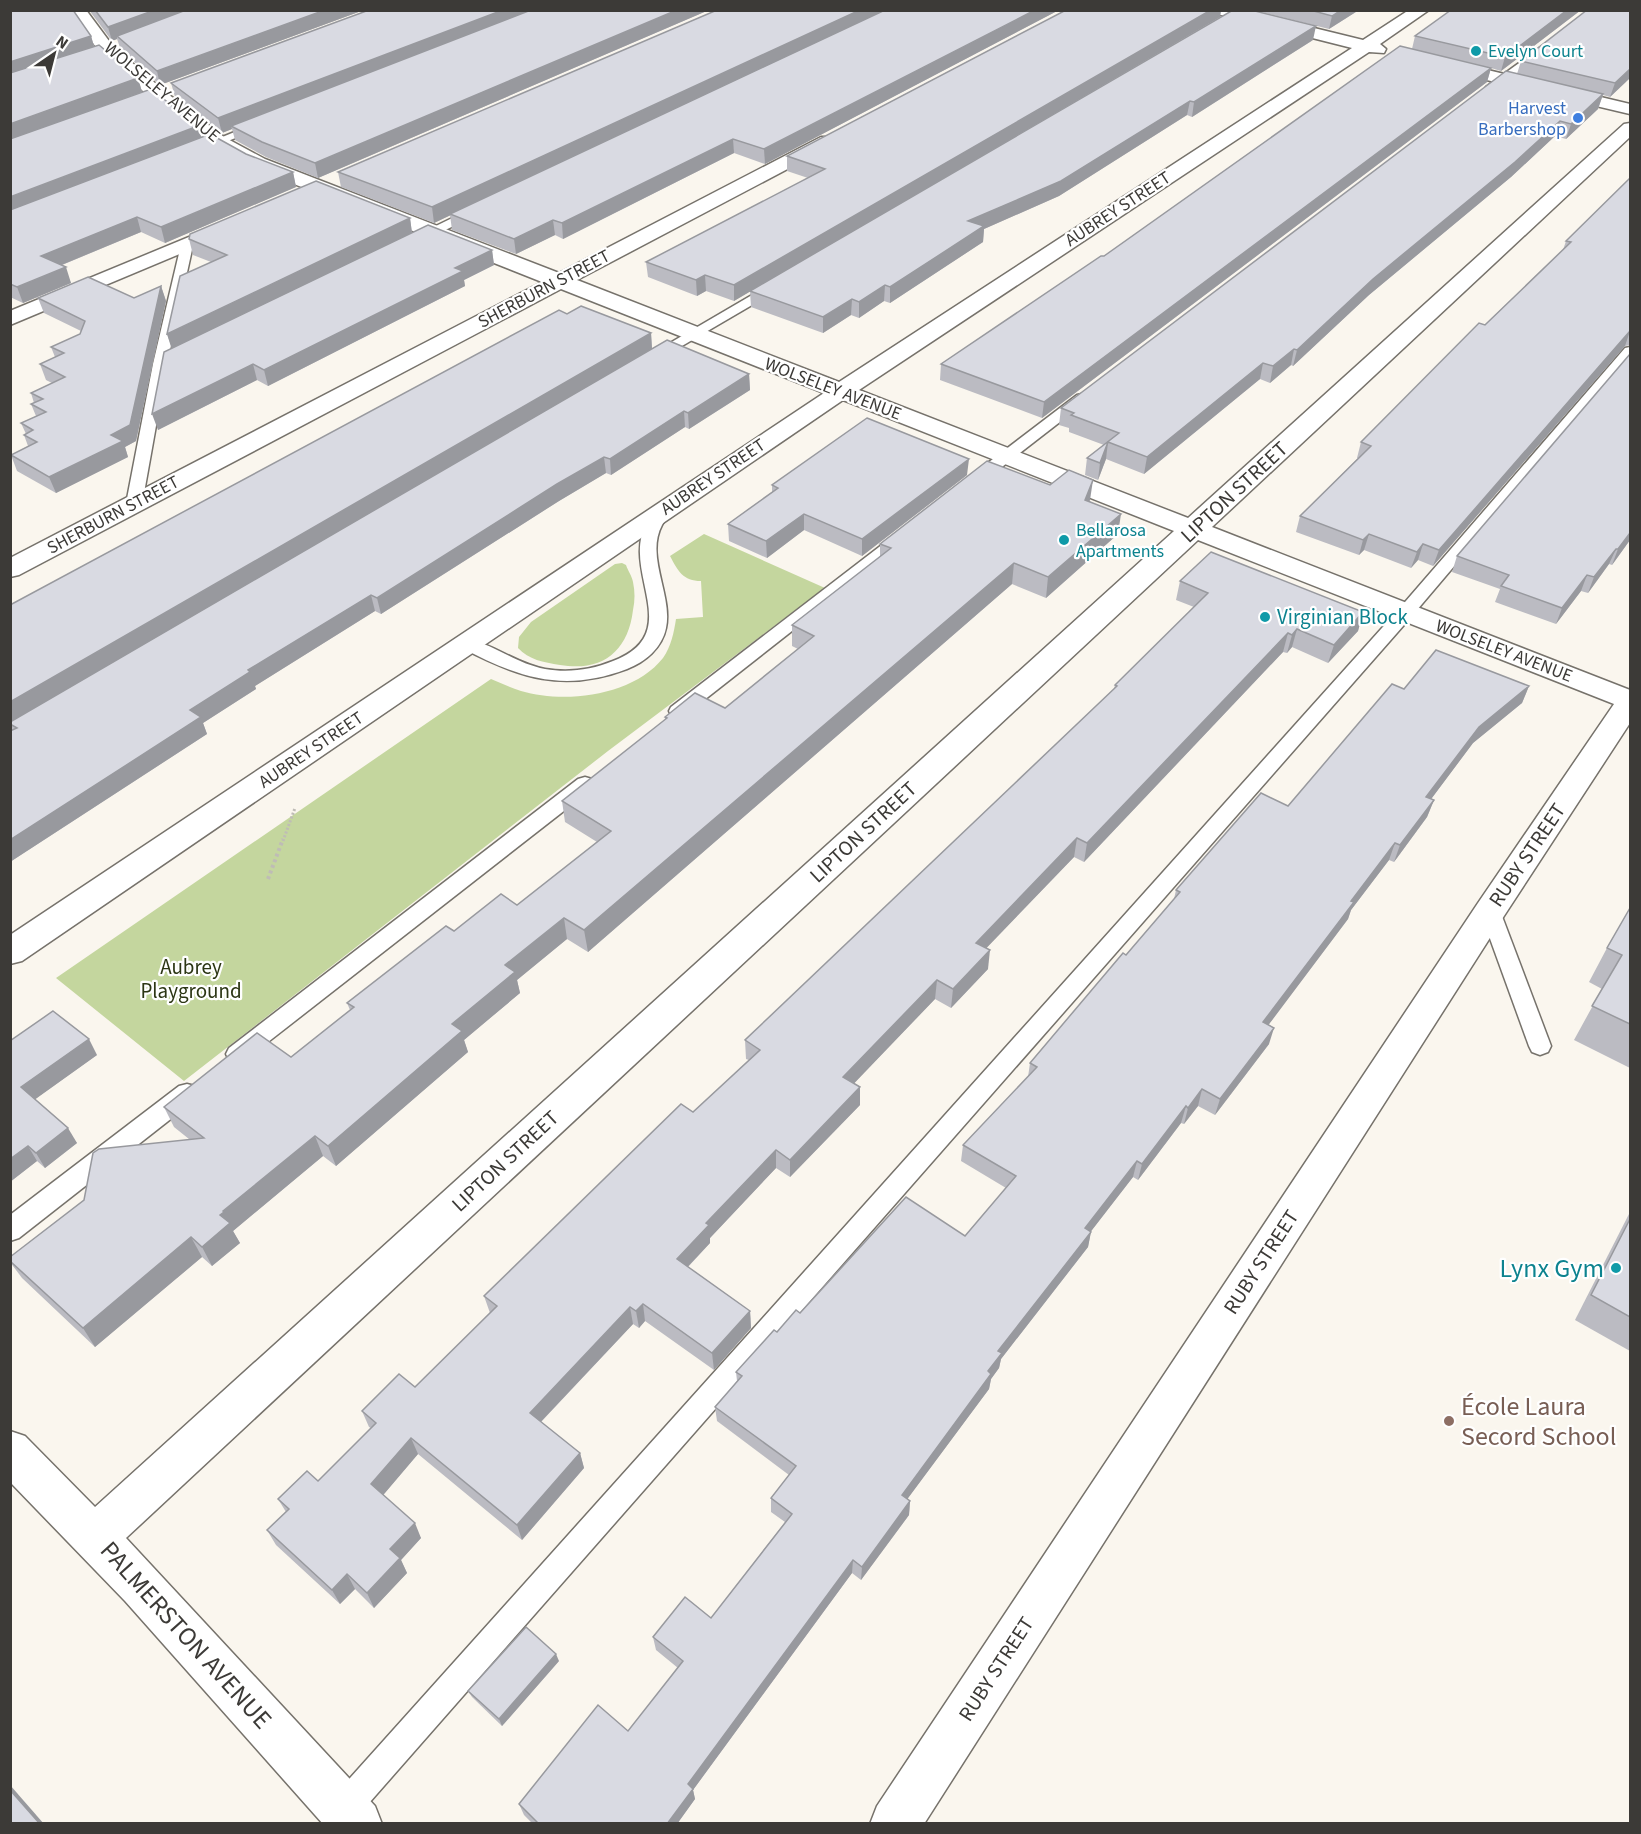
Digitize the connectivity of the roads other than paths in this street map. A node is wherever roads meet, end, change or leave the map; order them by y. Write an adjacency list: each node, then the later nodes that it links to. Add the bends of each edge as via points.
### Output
1 (78, 10): 12 (street, WOLSELEY AVENUE)
2 (1421, 10): 6 (street, AUBREY STREET)
3 (1241, 13): 4 (street); 6 (street)
4 (1218, 19)
5 (1549, 44): 9 (lane)
6 (1367, 46): 7 (street); 36 (street, AUBREY STREET)
7 (1394, 53)
8 (1426, 60): 9 (street)
9 (1503, 79): 11 (lane); 13 (street)
10 (178, 87): 12 (street)
11 (1480, 96)
12 (150, 98): 17 (street, WOLSELEY AVENUE)
13 (1630, 109)
14 (266, 123): 17 (lane)
15 (1630, 128): 42 (street, LIPTON STREET)
16 (846, 131): 28 (street, SHERBURN STREET)
17 (218, 141): 18 (lane); 20 (street, WOLSELEY AVENUE)
18 (190, 152)
19 (346, 175): 20 (street)
20 (318, 188): 21 (street); 24 (street, WOLSELEY AVENUE)
21 (299, 196)
22 (492, 203): 24 (lane)
23 (248, 218): 25 (street)
24 (431, 232): 26 (lane); 28 (street, WOLSELEY AVENUE)
25 (187, 245): 29 (street); 34 (lane)
26 (403, 246)
27 (790, 276): 30 (lane)
28 (557, 282): 30 (street, WOLSELEY AVENUE); 39 (street, SHERBURN STREET)
29 (10, 319)
30 (692, 334): 33 (lane); 36 (street, WOLSELEY AVENUE)
31 (1630, 351): 44 (lane)
32 (181, 354): 34 (lane)
33 (643, 362)
34 (160, 364): 39 (lane)
35 (1096, 388): 37 (lane)
36 (840, 392): 37 (street, WOLSELEY AVENUE); 40 (street, AUBREY STREET)
37 (1005, 456): 38 (lane); 42 (street, WOLSELEY AVENUE)
38 (961, 490)
39 (134, 504): 43 (street, SHERBURN STREET)
40 (664, 510): 45 (street, AUBREY STREET); 45 (lane, via 652,527 649,542 658,626 650,644 637,658 593,675 561,678 503,664)
41 (918, 524): 47 (lane)
42 (1193, 530): 44 (street, WOLSELEY AVENUE); 56 (street, LIPTON STREET)
43 (10, 569)
44 (1405, 613): 46 (street, WOLSELEY AVENUE); 57 (lane)
45 (468, 644): 50 (street, AUBREY STREET)
46 (1630, 701): 49 (street, RUBY STREET)
47 (667, 720)
48 (601, 771): 52 (lane)
49 (1490, 911): 51 (lane); 58 (street, RUBY STREET)
50 (10, 952)
51 (1540, 1046)
52 (226, 1062)
53 (198, 1084): 54 (lane)
54 (10, 1230)
55 (10, 1451): 56 (street, PALMERSTON AVENUE)
56 (95, 1537): 57 (street, PALMERSTON AVENUE)
57 (350, 1816)
58 (895, 1824)

